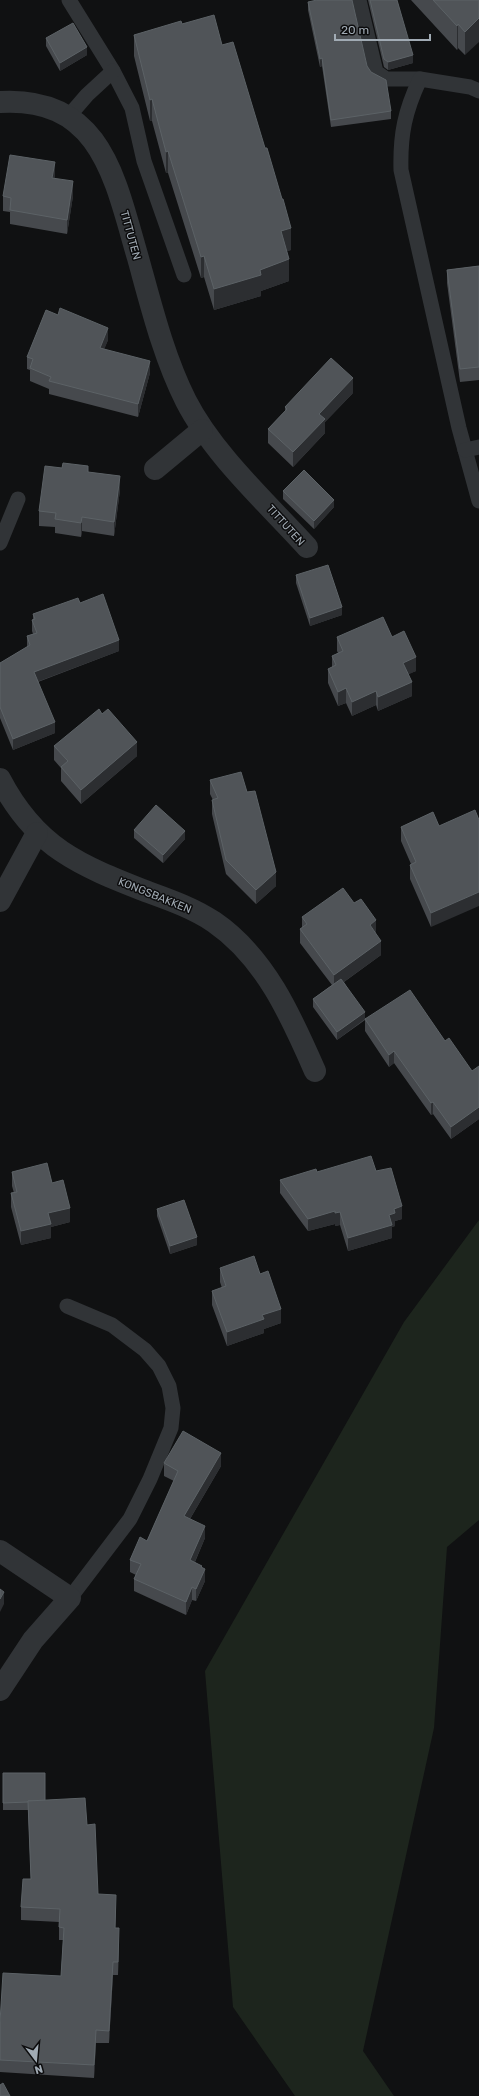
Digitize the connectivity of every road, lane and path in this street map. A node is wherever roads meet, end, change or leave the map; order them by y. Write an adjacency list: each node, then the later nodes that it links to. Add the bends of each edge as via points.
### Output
1 (69, 0): 3 (lane)
2 (359, 0): 4 (lane, via 376,72 386,79)
3 (113, 71): 7 (lane); 8 (lane, via 132,108 144,161)
4 (420, 79): 5 (lane, via 470,87); 10 (lane, via 409,102 400,142 401,170)
5 (479, 91)
6 (0, 102): 7 (street, TITTUTEN, via 22,101 47,107)
7 (68, 117): 9 (street, TITTUTEN, via 93,139 119,190 170,362 186,401)
8 (184, 275)
9 (202, 430): 11 (street); 15 (street, TITTUTEN)
10 (472, 448): 13 (lane)
11 (155, 469)
12 (18, 499): 14 (lane)
13 (479, 501)
14 (0, 544)
15 (307, 547)
16 (0, 779): 17 (street, KONGSBAKKEN, via 19,812)
17 (37, 833): 18 (street); 19 (street, KONGSBAKKEN, via 75,860 190,908 214,922 239,944 262,970 281,999)
18 (0, 901)
19 (315, 1071)
20 (67, 1306): 22 (lane, via 112,1325 145,1350 159,1366 169,1386 173,1408 171,1428 130,1519)
21 (0, 1551): 22 (street)
22 (70, 1598): 23 (street, via 33,1640)
23 (0, 1690)

